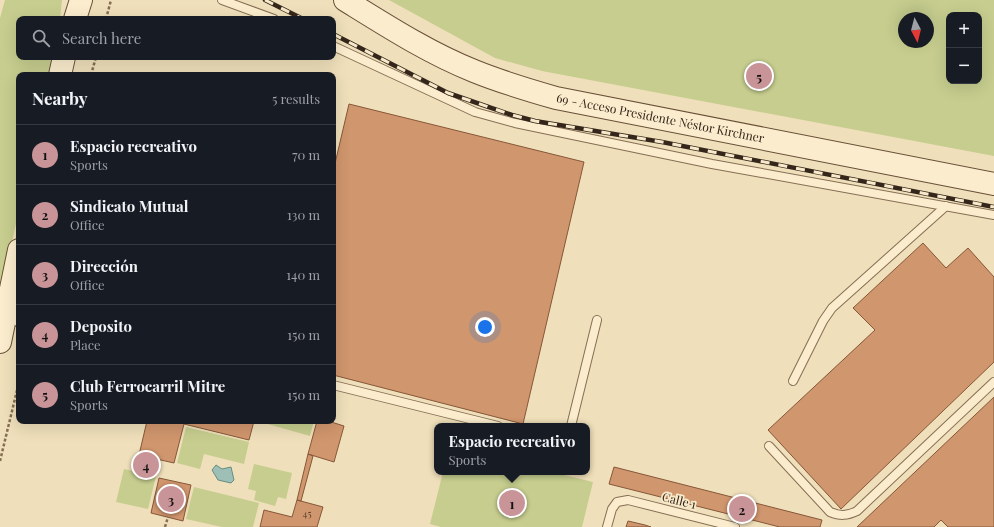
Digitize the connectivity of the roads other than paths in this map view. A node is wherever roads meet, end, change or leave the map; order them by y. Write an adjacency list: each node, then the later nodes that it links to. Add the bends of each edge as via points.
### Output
1 (70, 0): 5 (street)
2 (81, 0): 6 (street)
3 (222, 0): 7 (lane)
4 (345, 0): 11 (street, 69 - Acceso Presidente Néstor Kirchner, via 433,52 520,88 556,98)
5 (68, 16)
6 (76, 16)
7 (266, 16)
8 (336, 47): 12 (lane, via 475,112 515,123 712,164)
9 (63, 60): 10 (street)
10 (61, 72)
11 (994, 184)
12 (946, 206): 13 (lane); 18 (lane, via 832,308 823,320)
13 (994, 215)
14 (16, 280): 15 (street)
15 (13, 311): 17 (street)
16 (597, 320): 22 (lane)
17 (0, 342)
18 (793, 381)
19 (994, 382): 23 (lane, via 857,512 850,515 841,516 830,512)
20 (336, 386): 21 (lane)
21 (486, 423)
22 (572, 423)
23 (769, 446)
24 (716, 525): 25 (lane, Calle 1, via 628,500 617,502 612,509); 26 (lane, Calle 1)
25 (607, 527)
26 (735, 527)

